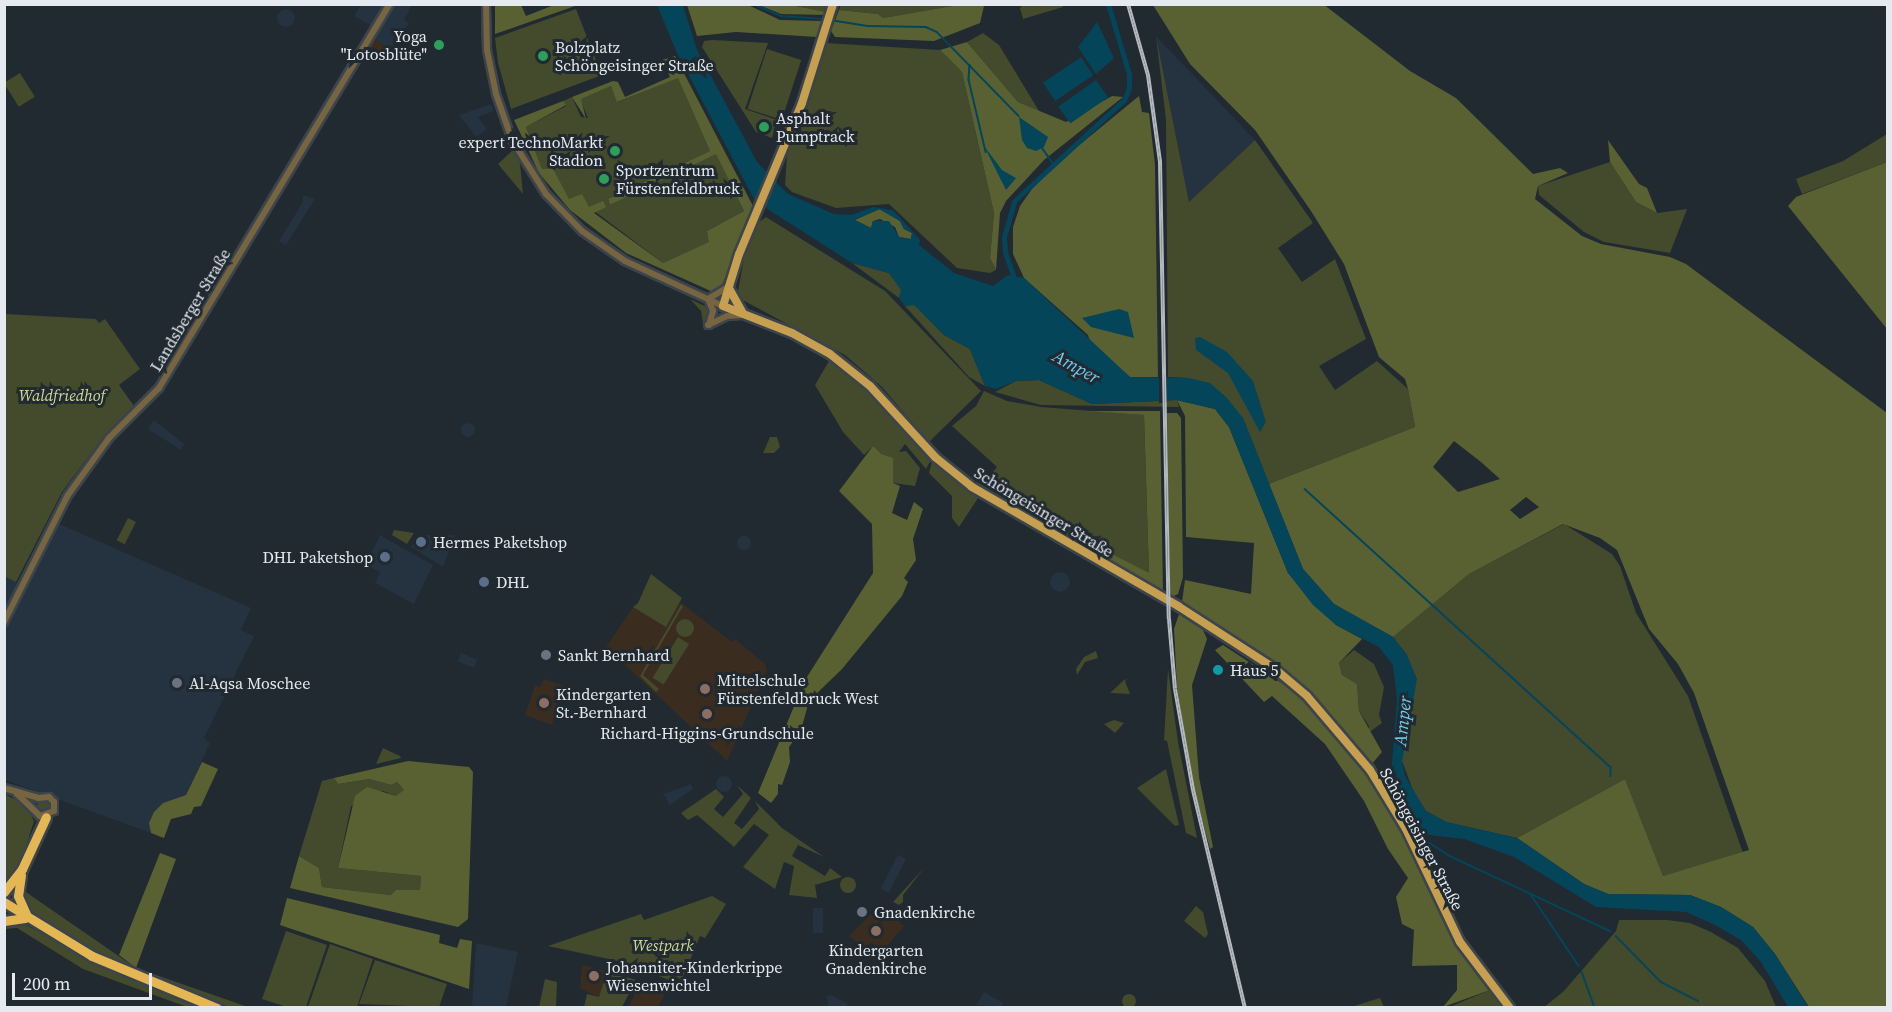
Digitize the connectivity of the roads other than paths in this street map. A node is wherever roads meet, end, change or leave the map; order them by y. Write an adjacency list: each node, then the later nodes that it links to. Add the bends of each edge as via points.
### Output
1 (390, 4): 8 (street, Landsberger Straße, via 159,388 110,438 68,495)
2 (486, 4): 5 (street, Schöngeisinger Straße, via 487,50 496,94 512,140 546,194 575,225 611,252)
3 (832, 9): 4 (main road)
4 (730, 286): 5 (street); 6 (main road); 7 (main road, via 732,298)
5 (708, 299): 6 (street, Schöngeisinger Straße); 7 (street, via 713,311 708,325 733,315)
6 (723, 306): 7 (main road, Schöngeisinger Straße)
7 (748, 315): 19 (main road, Schöngeisinger Straße, via 803,338 852,370 935,457 972,487 1178,606 1275,668 1307,696 1370,770 1406,830 1460,942)
8 (4, 622)
9 (4, 788): 10 (street)
10 (17, 794): 11 (street); 12 (street)
11 (38, 798): 12 (street); 12 (street, via 48,796 54,802 54,812)
12 (39, 813): 13 (highway, via 38,830)
13 (22, 869): 14 (highway); 16 (highway, via 18,896)
14 (4, 892)
15 (4, 902): 16 (highway)
16 (28, 918): 17 (highway); 18 (highway, via 112,966)
17 (4, 921)
18 (217, 1008)
19 (1510, 1008)

